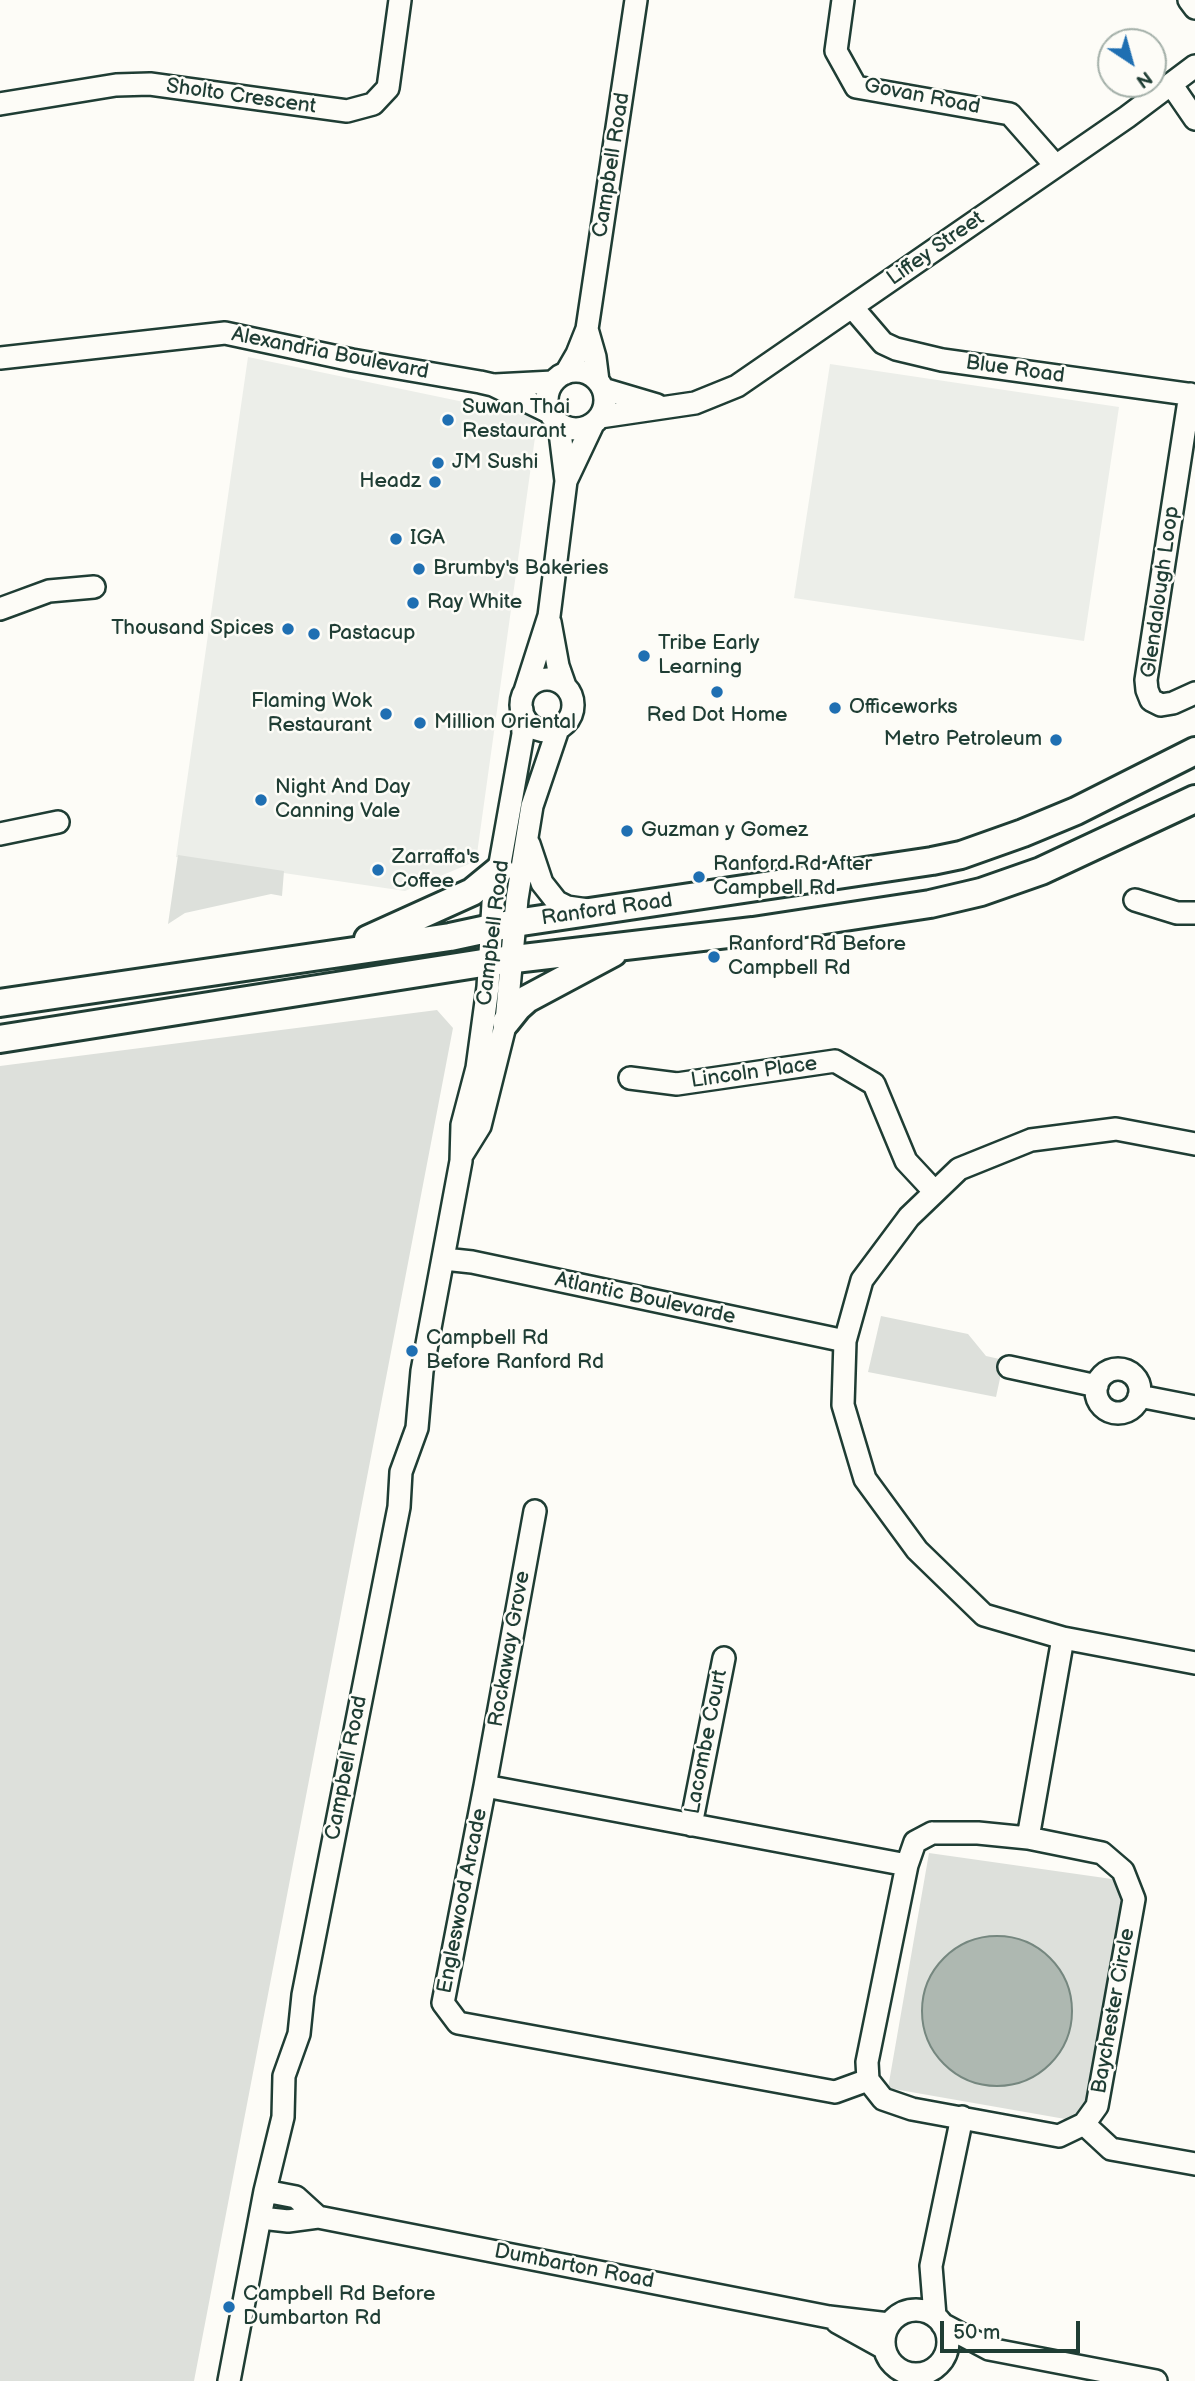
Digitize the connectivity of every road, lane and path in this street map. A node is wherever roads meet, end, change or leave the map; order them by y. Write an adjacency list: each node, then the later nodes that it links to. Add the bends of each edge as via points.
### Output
1 (400, 0): 8 (street, Sholto Crescent, via 388,88 373,104 347,111 150,84 116,85)
2 (636, 0): 12 (street, Campbell Road)
3 (843, 0): 10 (street, Govan Road, via 836,51 856,87 1010,114)
4 (1189, 0): 5 (street)
5 (1195, 8)
6 (1195, 66): 7 (street, Liffey Street)
7 (1171, 84): 9 (street); 10 (street, Liffey Street)
8 (0, 104)
9 (1195, 119)
10 (1055, 165): 11 (street, Liffey Street)
11 (853, 308): 17 (street, Blue Road, via 883,343 896,349 942,360); 18 (street, Liffey Street, via 737,386 695,403)
12 (587, 330): 14 (street, Campbell Road); 15 (street, Campbell Road)
13 (0, 358): 16 (street, Alexandria Boulevard, via 225,334)
14 (559, 377): 15 (street, via 581,371); 16 (street, Alexandria Boulevard); 19 (street, Campbell Road, via 546,397)
15 (601, 385): 18 (street, Liffey Street); 20 (street, Campbell Road, via 604,408)
16 (493, 386): 19 (street, Alexandria Boulevard)
17 (1193, 395): 26 (street, Glendalough Loop, via 1146,680 1151,700 1161,705)
18 (665, 408): 20 (street, Liffey Street)
19 (554, 419): 20 (street, via 574,430); 21 (street, Campbell Road)
20 (596, 421): 21 (street, Campbell Road)
21 (566, 481): 24 (street, Campbell Road)
22 (94, 587): 23 (street, via 50,590)
23 (0, 609)
24 (549, 616): 25 (street, Campbell Road); 27 (street, Campbell Road)
25 (565, 686): 27 (street, via 540,680); 28 (street, via 573,709)
26 (1195, 693)
27 (524, 700): 28 (street, via 525,719 531,726); 34 (street, Campbell Road, via 523,734)
28 (558, 729): 33 (street, Campbell Road)
29 (1195, 751): 36 (main road, Ranford Road, via 1076,811 961,855)
30 (1195, 799): 39 (main road, Ranford Road, via 1041,872 981,892 753,931)
31 (58, 822): 32 (street)
32 (0, 834)
33 (527, 835): 36 (street, Campbell Road, via 538,874 557,902); 38 (street, Campbell Road)
34 (500, 869): 38 (street, Campbell Road); 40 (main road, via 472,892)
35 (1135, 900): 37 (street, via 1177,913)
36 (602, 911): 38 (main road, Ranford Road)
37 (1195, 913)
38 (503, 925): 40 (main road, Ranford Road); 41 (street, Campbell Road)
39 (630, 944): 41 (main road, Ranford Road); 43 (main road, via 527,999)
40 (338, 952): 42 (main road, Ranford Road)
41 (501, 961): 43 (street, Campbell Road); 44 (main road, Ranford Road); 47 (street, Campbell Road, via 488,987 477,1068 462,1125)
42 (0, 1003)
43 (506, 1022): 47 (street, Campbell Road, via 480,1126)
44 (0, 1039)
45 (630, 1078): 48 (street, Lincoln Place, via 677,1084 835,1061 874,1084 906,1161)
46 (1195, 1144): 48 (street, via 1116,1129 1031,1140 959,1169)
47 (462, 1155): 49 (street, Campbell Road)
48 (934, 1191): 50 (street, via 862,1280)
49 (444, 1259): 50 (street, Atlantic Boulevarde); 65 (street, Campbell Road, via 422,1371 417,1428 401,1472 399,1507)
50 (845, 1341): 54 (street, via 843,1405 865,1479 917,1550 984,1615)
51 (1009, 1367): 52 (street, via 1097,1386 1105,1374 1119,1369 1138,1381 1139,1396)
52 (1195, 1407)
53 (534, 1511): 57 (street, Rockaway Grove)
54 (1062, 1638): 56 (street); 59 (street)
55 (724, 1658): 58 (street, Lacombe Court)
56 (1195, 1663)
57 (485, 1786): 58 (street, Engleswood Arcade); 61 (street, Engleswood Arcade, via 443,2003 458,2024 835,2092)
58 (691, 1825): 60 (street, Engleswood Arcade)
59 (1028, 1838): 60 (street, Baychester Circle, via 932,1833 915,1842); 63 (street, Baychester Circle, via 1102,1853 1124,1871 1134,1899 1097,2106)
60 (906, 1865): 61 (street, Baychester Circle, via 867,2062)
61 (868, 2080): 62 (street, via 883,2099)
62 (962, 2117): 63 (street, via 1059,2136); 68 (street)
63 (1084, 2124): 64 (street, via 1111,2148)
64 (1195, 2164)
65 (265, 2191): 66 (street, Dumbarton Road, via 296,2197); 67 (street, Campbell Road)
66 (318, 2217): 67 (street, Dumbarton Road); 70 (street, Dumbarton Road)
67 (261, 2218): 78 (street, Campbell Road)
68 (932, 2266): 69 (street); 71 (street)
69 (907, 2311): 71 (street, via 925,2311); 72 (street)
70 (829, 2317): 72 (street, Dumbarton Road); 73 (street, Dumbarton Road)
71 (939, 2320): 74 (street); 75 (street, via 947,2334)
72 (889, 2324): 73 (street)
73 (884, 2348): 76 (street, Dumbarton Road)
74 (989, 2349): 75 (street); 79 (street)
75 (944, 2356): 77 (street, Dumbarton Road)
76 (900, 2374): 77 (street, Dumbarton Road)
77 (926, 2376)
78 (229, 2381)
79 (1156, 2381)

